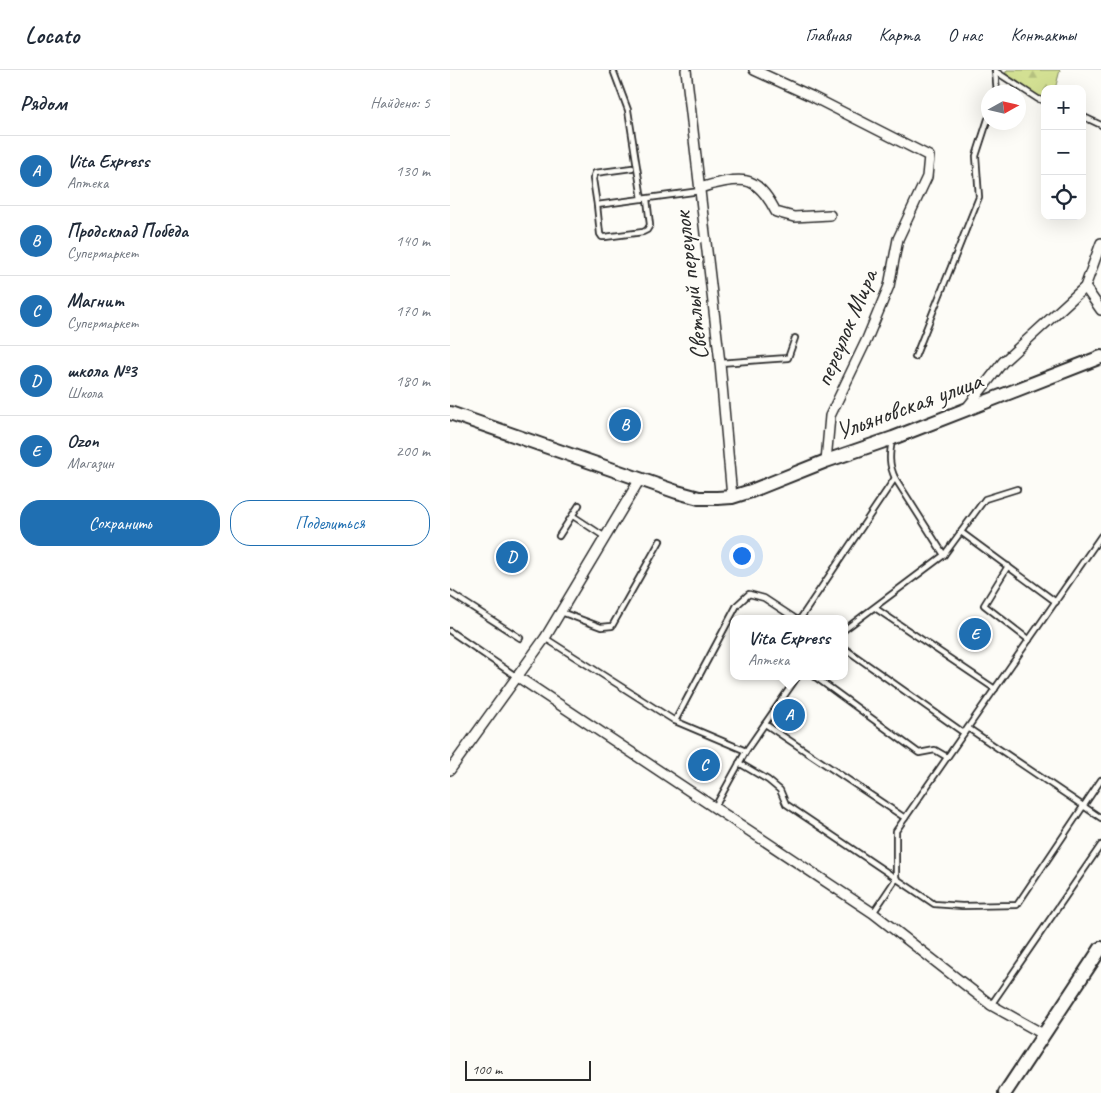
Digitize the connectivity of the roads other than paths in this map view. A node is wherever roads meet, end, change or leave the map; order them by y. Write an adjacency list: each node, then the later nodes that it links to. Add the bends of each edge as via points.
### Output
1 (613, 70): 12 (lane, via 628,110)
2 (686, 70): 11 (street, Светлый переулок)
3 (754, 70): 25 (street, переулок Мира, via 929,156 927,177 898,239 889,286 830,416)
4 (995, 70): 5 (lane); 6 (lane)
5 (996, 85)
6 (1041, 100)
7 (1086, 118): 8 (lane)
8 (1101, 125)
9 (984, 130): 19 (lane, via 976,156 979,197)
10 (632, 168): 13 (lane, via 595,173)
11 (700, 190): 12 (lane); 14 (street, via 725,181 750,182 768,197 776,212 794,218); 21 (street, Светлый переулок)
12 (644, 199): 13 (lane); 13 (lane, via 650,225 646,231 634,233 602,237)
13 (597, 205)
14 (830, 215)
15 (1101, 243): 16 (street)
16 (1085, 287): 17 (street); 22 (street, via 1003,362)
17 (1101, 310)
18 (795, 338): 21 (lane, via 788,358)
19 (914, 357)
20 (1101, 357): 22 (street, Ульяновская улица)
21 (720, 363): 29 (street, Светлый переулок)
22 (964, 411): 24 (street, Ульяновская улица)
23 (450, 413): 27 (street, Ульяновская улица)
24 (893, 438): 25 (street, Ульяновская улица); 26 (lane, via 890,465)
25 (826, 461): 29 (street, Ульяновская улица)
26 (895, 478): 37 (lane); 45 (lane)
27 (640, 479): 29 (street, Ульяновская улица, via 699,498); 35 (street)
28 (1017, 489): 32 (lane, via 985,500)
29 (732, 497)
30 (579, 505): 31 (lane)
31 (573, 516): 33 (lane); 35 (lane)
32 (961, 532): 37 (lane); 38 (lane)
33 (559, 536)
34 (1101, 536): 40 (lane)
35 (606, 537): 42 (street)
36 (660, 541): 42 (lane, via 612,626 601,627)
37 (944, 555): 41 (lane)
38 (1008, 566): 40 (lane); 51 (lane, via 984,605)
39 (450, 593): 49 (lane)
40 (1056, 602): 51 (lane)
41 (875, 608): 47 (lane); 56 (lane)
42 (561, 612): 50 (street)
43 (731, 615): 44 (lane, via 736,605 749,594 764,598)
44 (792, 615)
45 (801, 615)
46 (730, 616): 57 (lane)
47 (848, 627)
48 (450, 631): 53 (lane)
49 (520, 638)
50 (545, 638): 53 (street); 57 (lane)
51 (1029, 640): 56 (lane)
52 (848, 651): 60 (lane)
53 (518, 677): 64 (street); 67 (street)
54 (795, 680): 58 (lane)
55 (819, 680): 62 (lane, via 919,753 935,750)
56 (995, 689): 59 (lane)
57 (675, 721): 61 (lane)
58 (765, 724): 61 (lane); 68 (lane)
59 (968, 728): 60 (lane); 66 (lane)
60 (964, 733): 62 (lane)
61 (746, 751): 63 (lane)
62 (948, 757): 68 (lane)
63 (739, 763): 67 (lane); 71 (lane, via 780,790 786,804)
64 (450, 770)
65 (1101, 780): 66 (lane)
66 (1083, 806): 69 (lane); 71 (lane, via 1018,905 934,904)
67 (714, 808): 72 (street)
68 (905, 818): 71 (lane, via 896,831)
69 (1101, 818)
70 (1101, 845): 74 (lane)
71 (896, 879): 72 (lane)
72 (873, 913): 74 (street)
73 (1101, 948): 75 (street)
74 (991, 1005): 75 (street)
75 (1043, 1034): 76 (street)
76 (1006, 1093)

